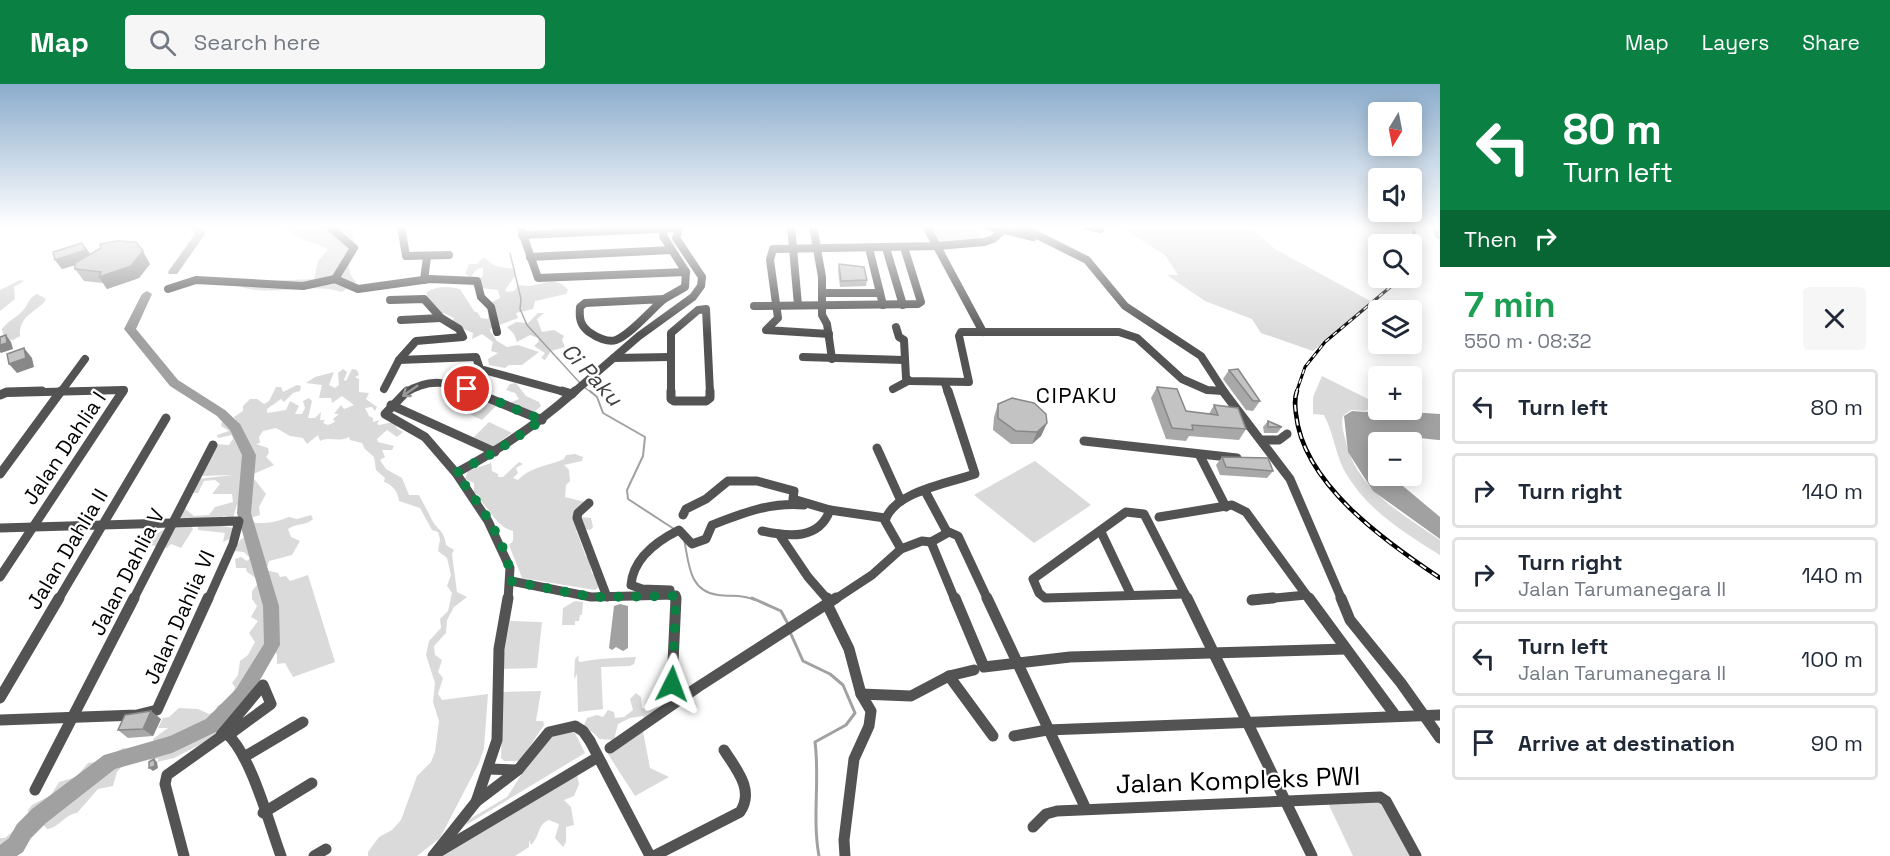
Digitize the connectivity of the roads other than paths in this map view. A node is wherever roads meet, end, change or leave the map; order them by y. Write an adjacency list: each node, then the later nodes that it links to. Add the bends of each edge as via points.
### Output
1 (345, 262): 15 (street)
2 (426, 262): 16 (street)
3 (532, 262): 14 (street, via 536,276 543,279)
4 (679, 262): 14 (street)
5 (693, 262): 36 (street, via 700,272 701,286 693,297 653,324)
6 (772, 262): 22 (street)
7 (794, 262): 23 (street)
8 (818, 262): 18 (street)
9 (872, 262): 19 (street)
10 (890, 262): 26 (street)
11 (908, 262): 26 (street, via 921,302)
12 (946, 262): 32 (street)
13 (1089, 262): 46 (street, via 1125,306 1201,356)
14 (686, 272): 20 (street, via 685,286)
15 (335, 279): 16 (street, via 358,289); 17 (street, via 303,286 196,280)
16 (423, 280): 31 (street, via 477,281 481,297 491,307)
17 (168, 289)
18 (822, 293): 19 (street); 24 (street)
19 (880, 293): 25 (street)
20 (664, 299): 20 (street, via 585,303 580,307 579,323 586,331 614,341)
21 (390, 300): 28 (street, via 424,299)
22 (776, 305): 23 (street); 27 (street); 33 (street, via 778,320 767,331)
23 (798, 305): 24 (street)
24 (822, 305): 25 (street); 33 (street)
25 (883, 305): 26 (street)
26 (903, 305)
27 (754, 306)
28 (441, 318): 29 (street); 39 (street, via 459,329 463,337 416,341)
29 (402, 320)
30 (896, 327): 40 (street, via 904,340)
31 (497, 332)
32 (983, 332): 42 (street, via 959,333 969,382); 46 (street, via 1119,332 1143,342 1182,379 1207,390)
33 (829, 334): 38 (street)
34 (670, 357): 34 (street, via 672,400 708,400 711,396 706,309 698,310 672,331); 36 (street)
35 (803, 357): 38 (street)
36 (614, 358): 47 (street)
37 (85, 359): 45 (street)
38 (832, 359): 40 (street)
39 (399, 360): 43 (street); 47 (street, via 476,357 480,369)
40 (904, 360): 41 (street)
41 (908, 381): 42 (street); 44 (street)
42 (945, 383): 64 (street, via 975,474)
43 (384, 389)
44 (893, 389)
45 (64, 390): 48 (street); 63 (street); 75 (street, Jalan Dahlia I, via 124,390)
46 (1223, 391): 53 (street)
47 (574, 392): 51 (street)
48 (0, 395)
49 (391, 405): 51 (street, one-way to 49, via 443,380 420,384); 57 (street); 62 (street, via 385,416 425,437)
50 (165, 418): 74 (street, Jalan Dahlia II)
51 (542, 420): 57 (street)
52 (1287, 434): 53 (street, via 1278,440)
53 (1263, 440): 61 (street)
54 (1084, 441): 58 (street)
55 (213, 445): 73 (street, Jalan Dahlia V)
56 (877, 448): 65 (street)
57 (495, 452): 62 (street)
58 (1200, 456): 59 (street); 68 (street)
59 (1245, 458)
60 (1256, 459): 61 (street)
61 (1278, 460): 100 (street, via 1301,501 1350,620)
62 (456, 473): 84 (street, via 503,549)
63 (0, 474)
64 (925, 491): 65 (street); 78 (street)
65 (901, 501): 72 (street)
66 (589, 503): 89 (street, via 577,518)
67 (804, 505): 69 (street); 70 (street, via 792,499 794,491 757,481 728,481); 86 (street, via 757,506 712,525 711,536 705,542 692,544 675,531 649,549 630,577 631,585 670,590)
68 (1227, 507): 71 (street); 88 (street, via 1238,506 1249,515)
69 (830, 510): 72 (street); 80 (street, via 828,520 810,535)
70 (683, 515)
71 (1159, 517)
72 (885, 518): 82 (street)
73 (174, 522): 74 (street); 103 (street, Jalan Dahlia V); 103 (street, Jalan Dahlia VI, via 239,521 233,544 162,703 151,714)
74 (103, 525): 75 (street); 99 (street, Jalan Dahlia II)
75 (33, 527): 76 (street); 83 (street, Jalan Dahlia I)
76 (0, 528)
77 (762, 531): 80 (street)
78 (947, 532): 81 (street); 94 (street, via 958,536)
79 (1101, 532): 85 (street, via 1126,512 1144,514); 87 (street); 87 (street, via 1036,575 1033,579 1039,593 1047,598)
80 (779, 534): 91 (street)
81 (932, 542): 82 (street, via 922,541); 94 (street, via 984,667)
82 (901, 549): 91 (street, via 872,575)
83 (0, 577)
84 (511, 581): 89 (street, via 570,594); 115 (street, via 499,649 498,726)
85 (1185, 594): 87 (street); 93 (street)
86 (670, 595): 89 (street); 97 (street, via 676,596)
87 (1131, 595)
88 (1306, 595): 90 (street); 92 (street)
89 (607, 597)
90 (1252, 600)
91 (829, 603): 98 (street, via 849,649); 111 (street)
92 (1346, 649): 93 (street); 101 (street)
93 (1214, 651): 94 (street); 106 (street)
94 (1019, 662): 107 (street)
95 (974, 670): 96 (street)
96 (949, 676): 98 (street, via 911,696); 108 (street)
97 (672, 684)
98 (861, 694): 130 (street, via 872,719 854,759)
99 (0, 698)
100 (1424, 714): 101 (street); 102 (street); 110 (street)
101 (1395, 715): 106 (street)
102 (1440, 715)
103 (75, 717): 104 (street); 118 (street, Jalan Dahlia V)
104 (0, 720)
105 (303, 722): 113 (street)
106 (1249, 722): 107 (street); 120 (street)
107 (1047, 730): 109 (street); 121 (street)
108 (993, 736)
109 (1014, 736)
110 (1440, 738)
111 (610, 748)
112 (724, 750): 129 (street, via 747,789 745,807)
113 (244, 757): 122 (street); 126 (street, via 225,735 167,775 165,784)
114 (598, 762): 116 (street, bridge, via 590,741 575,726 554,730 542,738); 125 (street); 129 (street)
115 (489, 769): 116 (street); 119 (street)
116 (518, 770): 119 (street)
117 (312, 783): 122 (street)
118 (35, 790)
119 (476, 802): 125 (street)
120 (1288, 802): 121 (street, Jalan Kompleks PWI); 131 (street); 132 (street, Jalan Kompleks PWI, via 1382,798)
121 (1086, 809): 123 (street, Jalan Kompleks PWI, via 1046,814)
122 (263, 813): 127 (street)
123 (1033, 826)
124 (326, 849): 128 (street)
125 (434, 855)
126 (184, 856)
127 (281, 856)
128 (314, 856)
129 (652, 856)
130 (845, 856)
131 (1312, 856)
132 (1416, 856)

